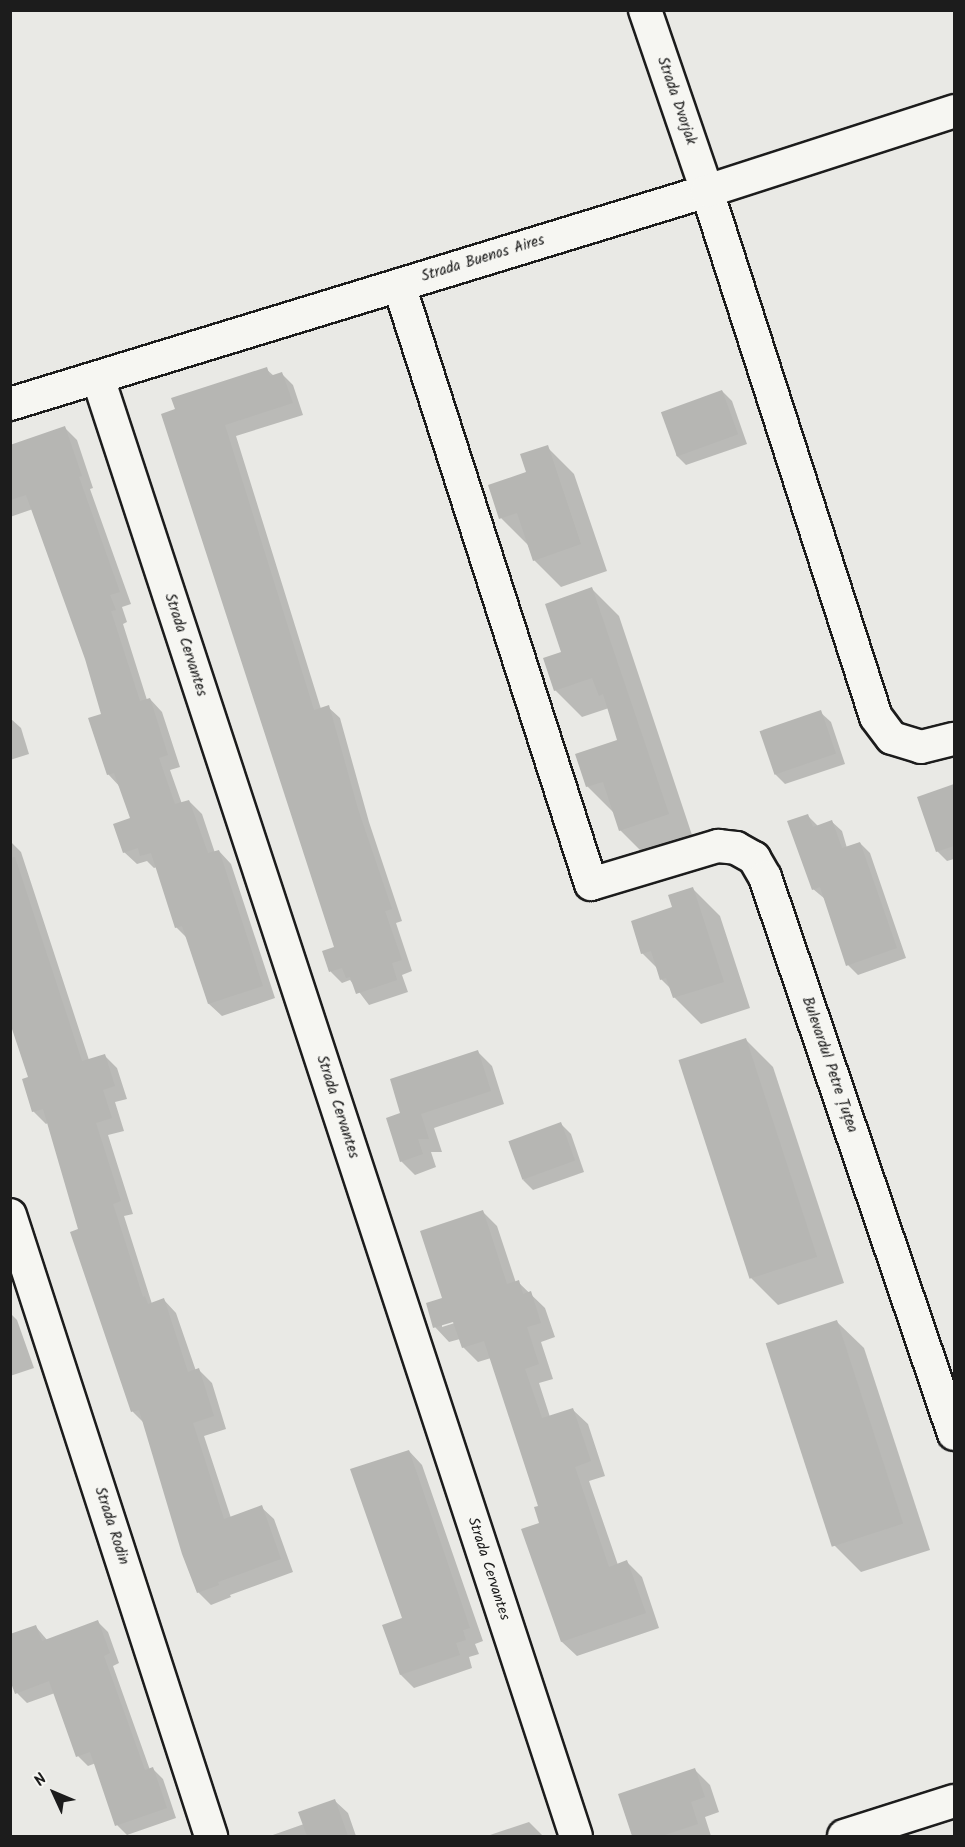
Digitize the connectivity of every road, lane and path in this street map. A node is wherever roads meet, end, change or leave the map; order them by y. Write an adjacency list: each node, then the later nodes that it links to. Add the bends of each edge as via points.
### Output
1 (645, 10): 3 (street, Strada Dvorjak)
2 (954, 111): 3 (street, Strada Buenos Aires)
3 (707, 191): 4 (street, Strada Buenos Aires); 7 (street, Strada Dvorjak, via 876,717 892,738 921,747)
4 (399, 285): 5 (street, Strada Buenos Aires); 9 (street, Bulevardul Petre Țuțea, via 591,884 718,846 735,848 754,858 765,877)
5 (98, 378): 6 (street, Strada Buenos Aires); 12 (street, Strada Cervantes)
6 (10, 404)
7 (954, 739)
8 (10, 1215): 11 (street, Strada Rodin)
9 (954, 1434)
10 (954, 1801): 13 (street)
11 (211, 1836)
12 (576, 1836)
13 (844, 1836)

